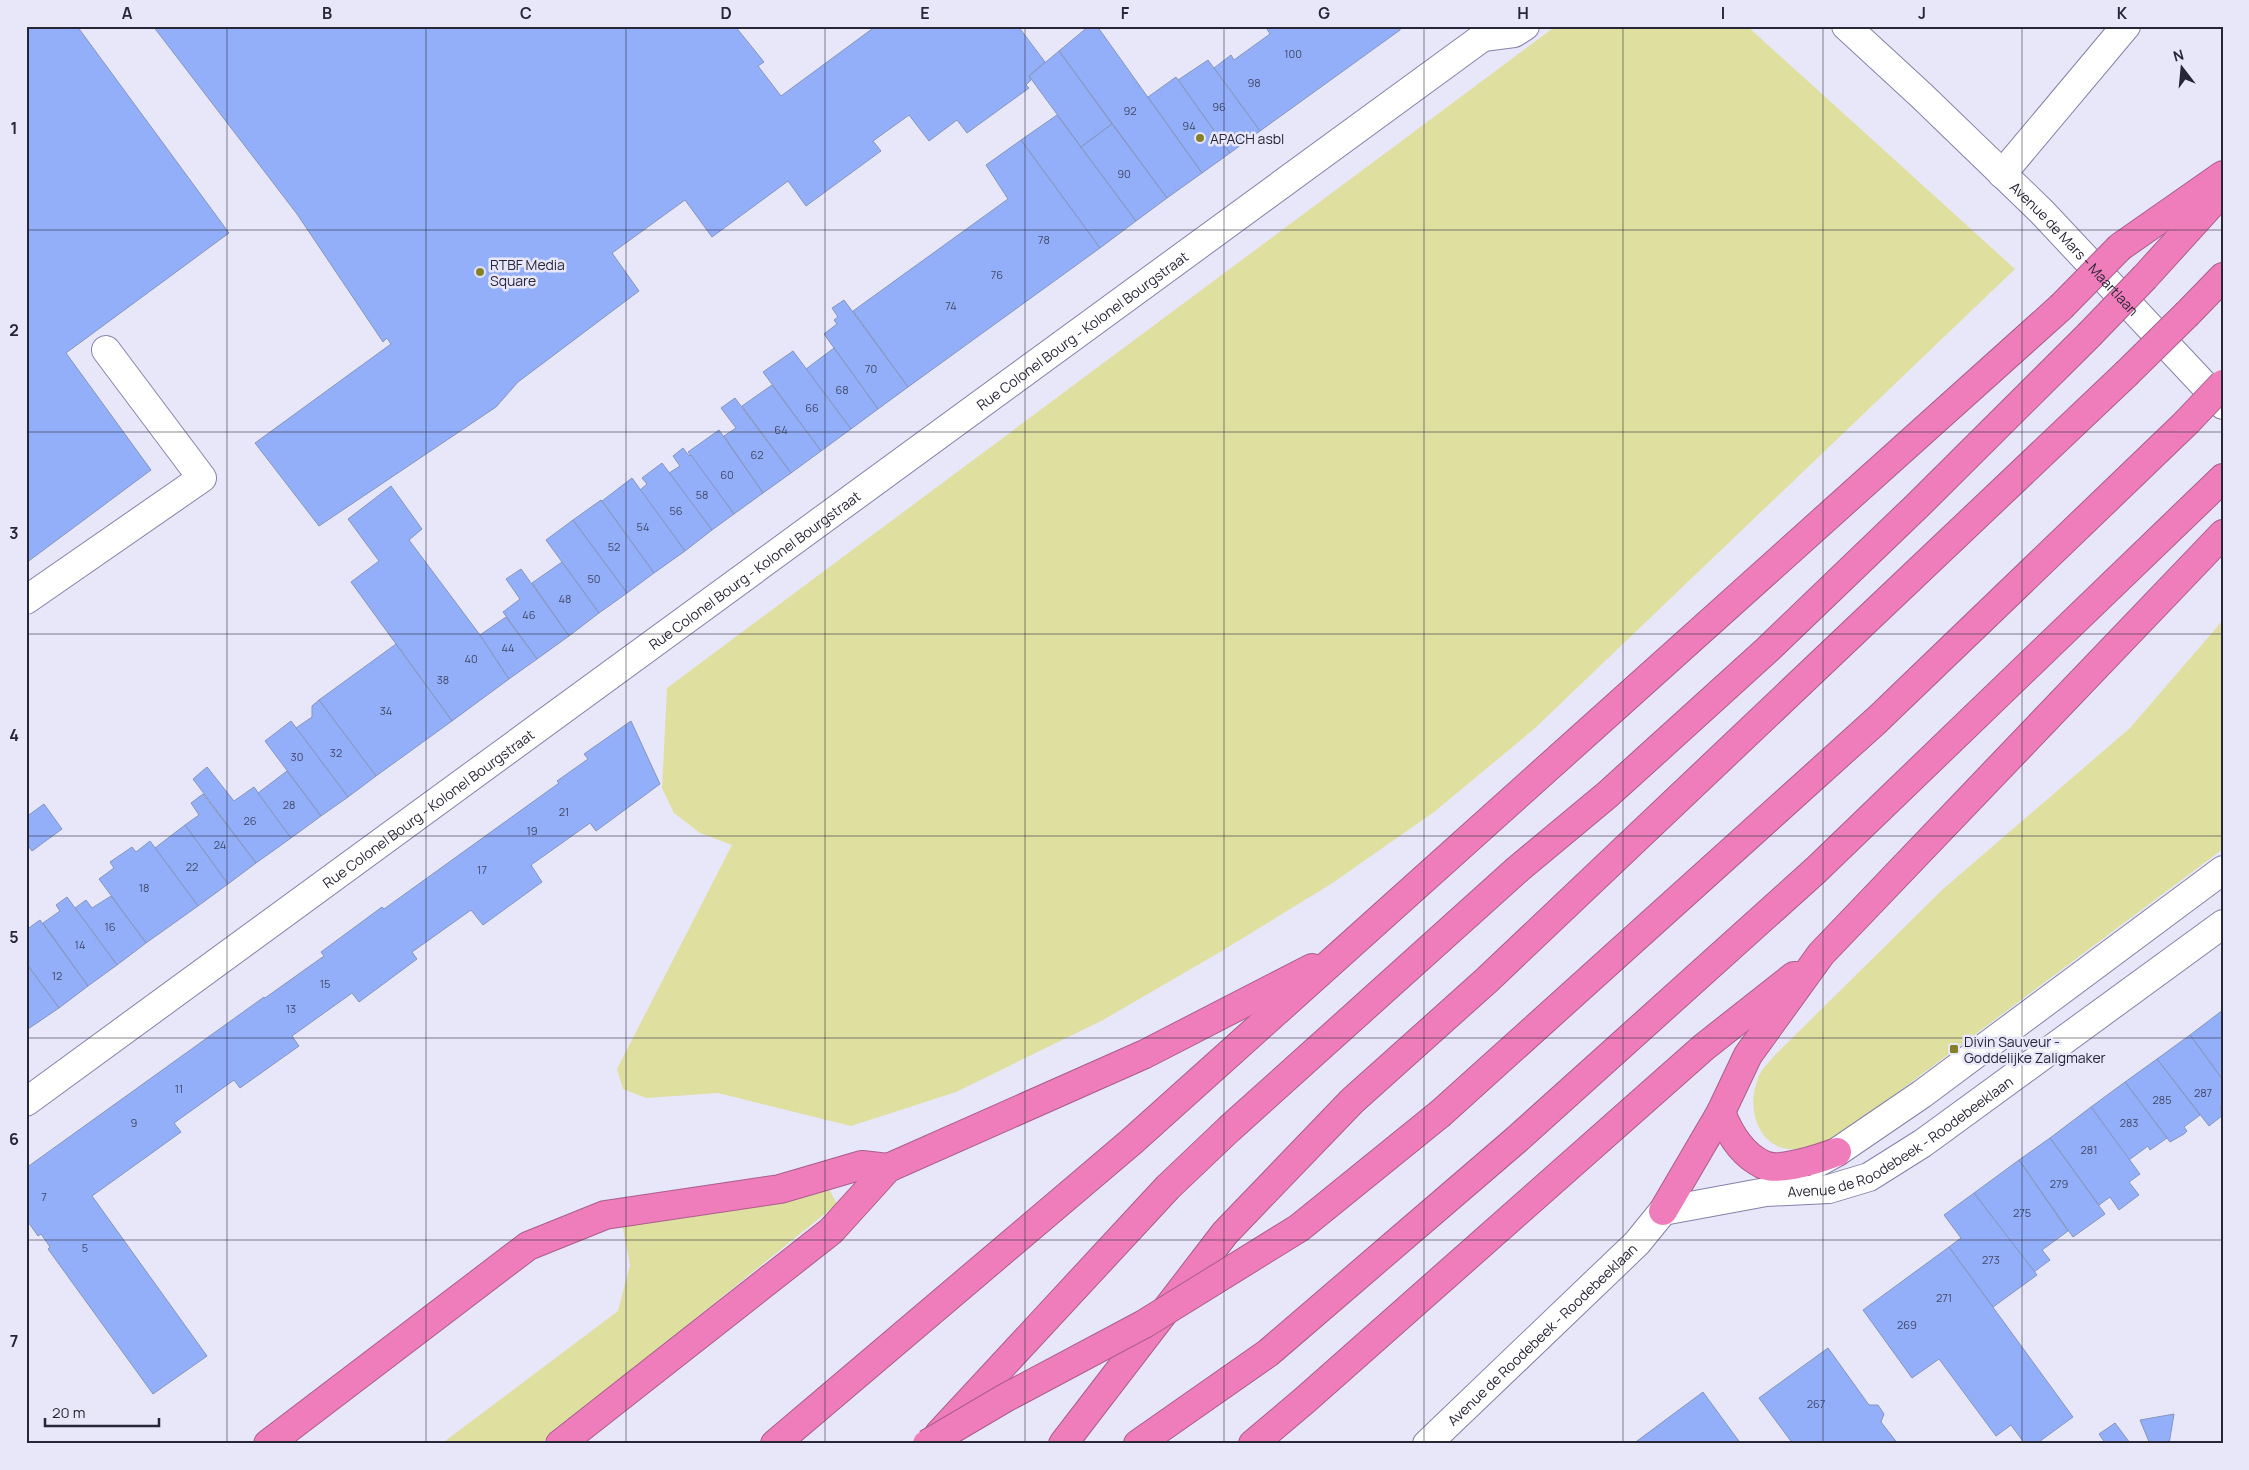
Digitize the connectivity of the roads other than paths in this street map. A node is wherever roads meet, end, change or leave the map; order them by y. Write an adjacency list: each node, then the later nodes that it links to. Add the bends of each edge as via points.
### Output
1 (1525, 26): 5 (street, Rue Colonel Bourg - Kolonel Bourgstraat, via 1514,33)
2 (1846, 26): 6 (street, Avenue de Mars - Maartlaan)
3 (1874, 26): 6 (street, Avenue de Mars - Maartlaan)
4 (2126, 26): 7 (street)
5 (1483, 30): 21 (street, Rue Colonel Bourg - Kolonel Bourgstraat)
6 (1922, 96): 7 (street, Avenue de Mars - Maartlaan)
7 (2002, 174): 13 (street, Avenue de Mars - Maartlaan, via 2042,212)
8 (2223, 175): 19 (highway, bridge, via 2120,247 2060,307)
9 (2223, 191): 30 (highway, bridge, via 2089,335 1767,650 1607,795 1518,869 1168,1187)
10 (2223, 277): 31 (highway, bridge, via 2126,374 1487,980 1352,1101 1225,1233)
11 (106, 350): 16 (street, via 202,478)
12 (2223, 384): 30 (highway, bridge, via 1877,720 1441,1113 1298,1228 1144,1324 1005,1398)
13 (2223, 405)
14 (2223, 478): 32 (highway, via 1816,870 1516,1140 1268,1353)
15 (2223, 534): 20 (highway)
16 (26, 600)
17 (2223, 870): 23 (street, Avenue de Roodebeek - Roodebeeklaan, via 1922,1094)
18 (2223, 924): 25 (street, Avenue de Roodebeek - Roodebeeklaan, via 1902,1157 1869,1177 1829,1189)
19 (1347, 950): 24 (highway, via 1145,1054); 29 (highway, via 1131,1142)
20 (1821, 954): 22 (highway, via 1748,1055); 33 (highway, via 1704,1046)
21 (26, 1102)
22 (1721, 1112): 23 (highway, via 1728,1131 1740,1146 1765,1166 1787,1166); 26 (highway)
23 (1837, 1152): 25 (street, Avenue de Roodebeek - Roodebeeklaan)
24 (888, 1168): 27 (highway, via 862,1165 780,1189 605,1215 528,1246); 28 (highway, via 831,1232)
25 (1766, 1192): 26 (street, Avenue de Roodebeek - Roodebeeklaan)
26 (1662, 1211): 34 (street, Avenue de Roodebeek - Roodebeeklaan, via 1637,1243)
27 (268, 1444)
28 (560, 1444)
29 (776, 1444)
30 (928, 1444)
31 (1063, 1444)
32 (1138, 1444)
33 (1253, 1444)
34 (1427, 1444)

